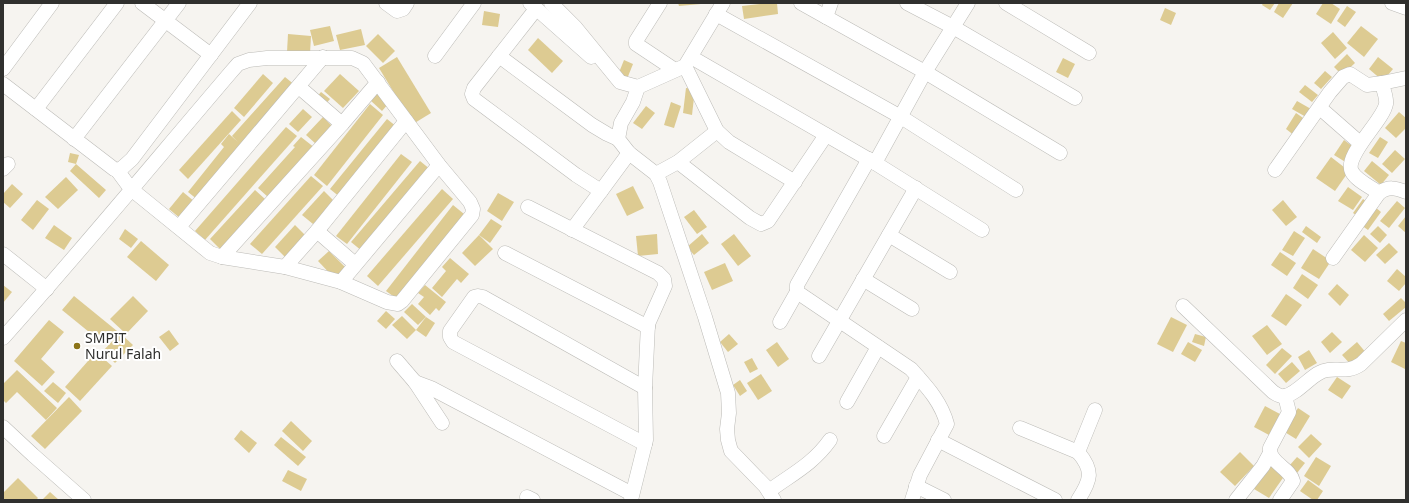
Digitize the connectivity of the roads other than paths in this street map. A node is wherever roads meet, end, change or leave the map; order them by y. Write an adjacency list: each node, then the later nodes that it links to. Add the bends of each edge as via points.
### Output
1 (52, 3): 29 (street)
2 (116, 3): 40 (street)
3 (142, 3): 21 (street)
4 (179, 3): 21 (street)
5 (250, 3): 24 (street)
6 (386, 3): 7 (street, via 398,11)
7 (408, 3)
8 (474, 3): 25 (street)
9 (551, 3): 33 (street, via 575,27)
10 (660, 3): 28 (street, via 636,44)
11 (801, 3): 20 (street)
12 (831, 3): 20 (street)
13 (907, 3): 22 (street)
14 (968, 3): 22 (street)
15 (1006, 3): 23 (street)
16 (1392, 3): 19 (street)
17 (533, 6): 26 (street); 33 (street)
18 (720, 8): 28 (street); 41 (street)
19 (1406, 8)
20 (826, 17): 30 (street)
21 (166, 21): 24 (street); 46 (street)
22 (953, 27): 30 (street); 38 (street)
23 (1089, 52)
24 (211, 56): 54 (street, via 132,159)
25 (435, 56)
26 (500, 56): 47 (street, via 592,124); 61 (street, via 474,88 474,99)
27 (323, 57): 32 (street, via 358,60); 36 (street); 59 (street, via 267,58 238,64)
28 (684, 64): 37 (street); 44 (street); 45 (street)
29 (3, 69)
30 (925, 72): 41 (street); 50 (street)
31 (1406, 78): 34 (street)
32 (378, 82): 42 (street); 43 (street)
33 (620, 82): 37 (street)
34 (1382, 83): 39 (street, via 1367,85 1350,74 1347,75 1330,92); 48 (street, via 1386,98 1384,109)
35 (3, 84): 40 (street)
36 (299, 87): 43 (street); 65 (street)
37 (638, 88): 47 (street, via 621,123)
38 (1076, 98)
39 (1320, 108): 48 (street); 55 (street)
40 (36, 110): 46 (street)
41 (901, 117): 51 (street); 60 (street)
42 (406, 121): 53 (street); 68 (street)
43 (342, 124): 72 (street)
44 (717, 131): 52 (street); 57 (street, via 729,142)
45 (826, 135): 51 (street); 57 (street)
46 (74, 139): 54 (street)
47 (618, 139): 49 (street)
48 (1360, 143): 63 (street, via 1350,165 1351,171 1354,176)
49 (629, 153): 56 (street); 61 (street)
50 (1060, 153)
51 (872, 161): 58 (street); 80 (street, via 797,285)
52 (678, 162): 56 (street); 57 (street, via 761,224 768,221)
53 (439, 165): 74 (street); 78 (street, via 470,202 472,215 402,300 398,304 387,302)
54 (117, 170): 59 (street)
55 (1275, 170)
56 (656, 174): 107 (street, via 728,393 727,429 731,450)
57 (795, 182)
58 (916, 188): 67 (street); 69 (street)
59 (131, 189): 65 (street); 79 (street)
60 (1016, 190)
61 (601, 191): 66 (street)
62 (1406, 192): 63 (street, via 1391,188)
63 (1379, 193): 73 (street)
64 (528, 207): 66 (street)
65 (179, 227): 72 (street, via 210,253)
66 (572, 230): 86 (street, via 658,273 664,279 665,286)
67 (982, 230)
68 (317, 231): 74 (street); 75 (street)
69 (888, 235): 76 (street); 77 (street)
70 (505, 253): 86 (street)
71 (3, 254): 79 (street)
72 (222, 257): 75 (street)
73 (1333, 258)
74 (355, 264): 78 (street)
75 (285, 267): 78 (street)
76 (950, 272)
77 (863, 279): 82 (street); 84 (street)
78 (341, 282)
79 (47, 289): 87 (street)
80 (797, 292): 84 (street); 85 (street)
81 (1183, 306): 94 (street, via 1273,392)
82 (912, 309)
83 (1406, 320): 94 (street, via 1355,368 1319,372)
84 (840, 321): 88 (street); 89 (street)
85 (780, 322)
86 (648, 327): 93 (street)
87 (3, 338)
88 (878, 347): 91 (street, via 911,369); 95 (street)
89 (818, 356)
90 (397, 361): 92 (street)
91 (918, 377): 100 (street); 102 (street, via 944,412 947,424)
92 (415, 382): 97 (street); 108 (street)
93 (645, 388): 103 (street); 103 (street, via 483,297 474,297 450,331 453,342)
94 (1285, 396): 105 (street, via 1289,412 1270,448)
95 (847, 402)
96 (1095, 410): 104 (street)
97 (442, 423)
98 (3, 427): 109 (street)
99 (1020, 428): 104 (street)
100 (884, 436)
101 (830, 440): 107 (street, via 821,452)
102 (938, 440): 106 (street); 112 (street)
103 (645, 444): 108 (street)
104 (1078, 452): 113 (street, via 1089,469 1086,488)
105 (1270, 453): 114 (street); 115 (street, via 1293,481)
106 (916, 486): 110 (street); 111 (street)
107 (772, 496)
108 (631, 497)
109 (84, 500)
110 (912, 500)
111 (944, 500)
112 (1055, 500)
113 (1078, 500)
114 (1236, 500)
115 (1280, 500)

